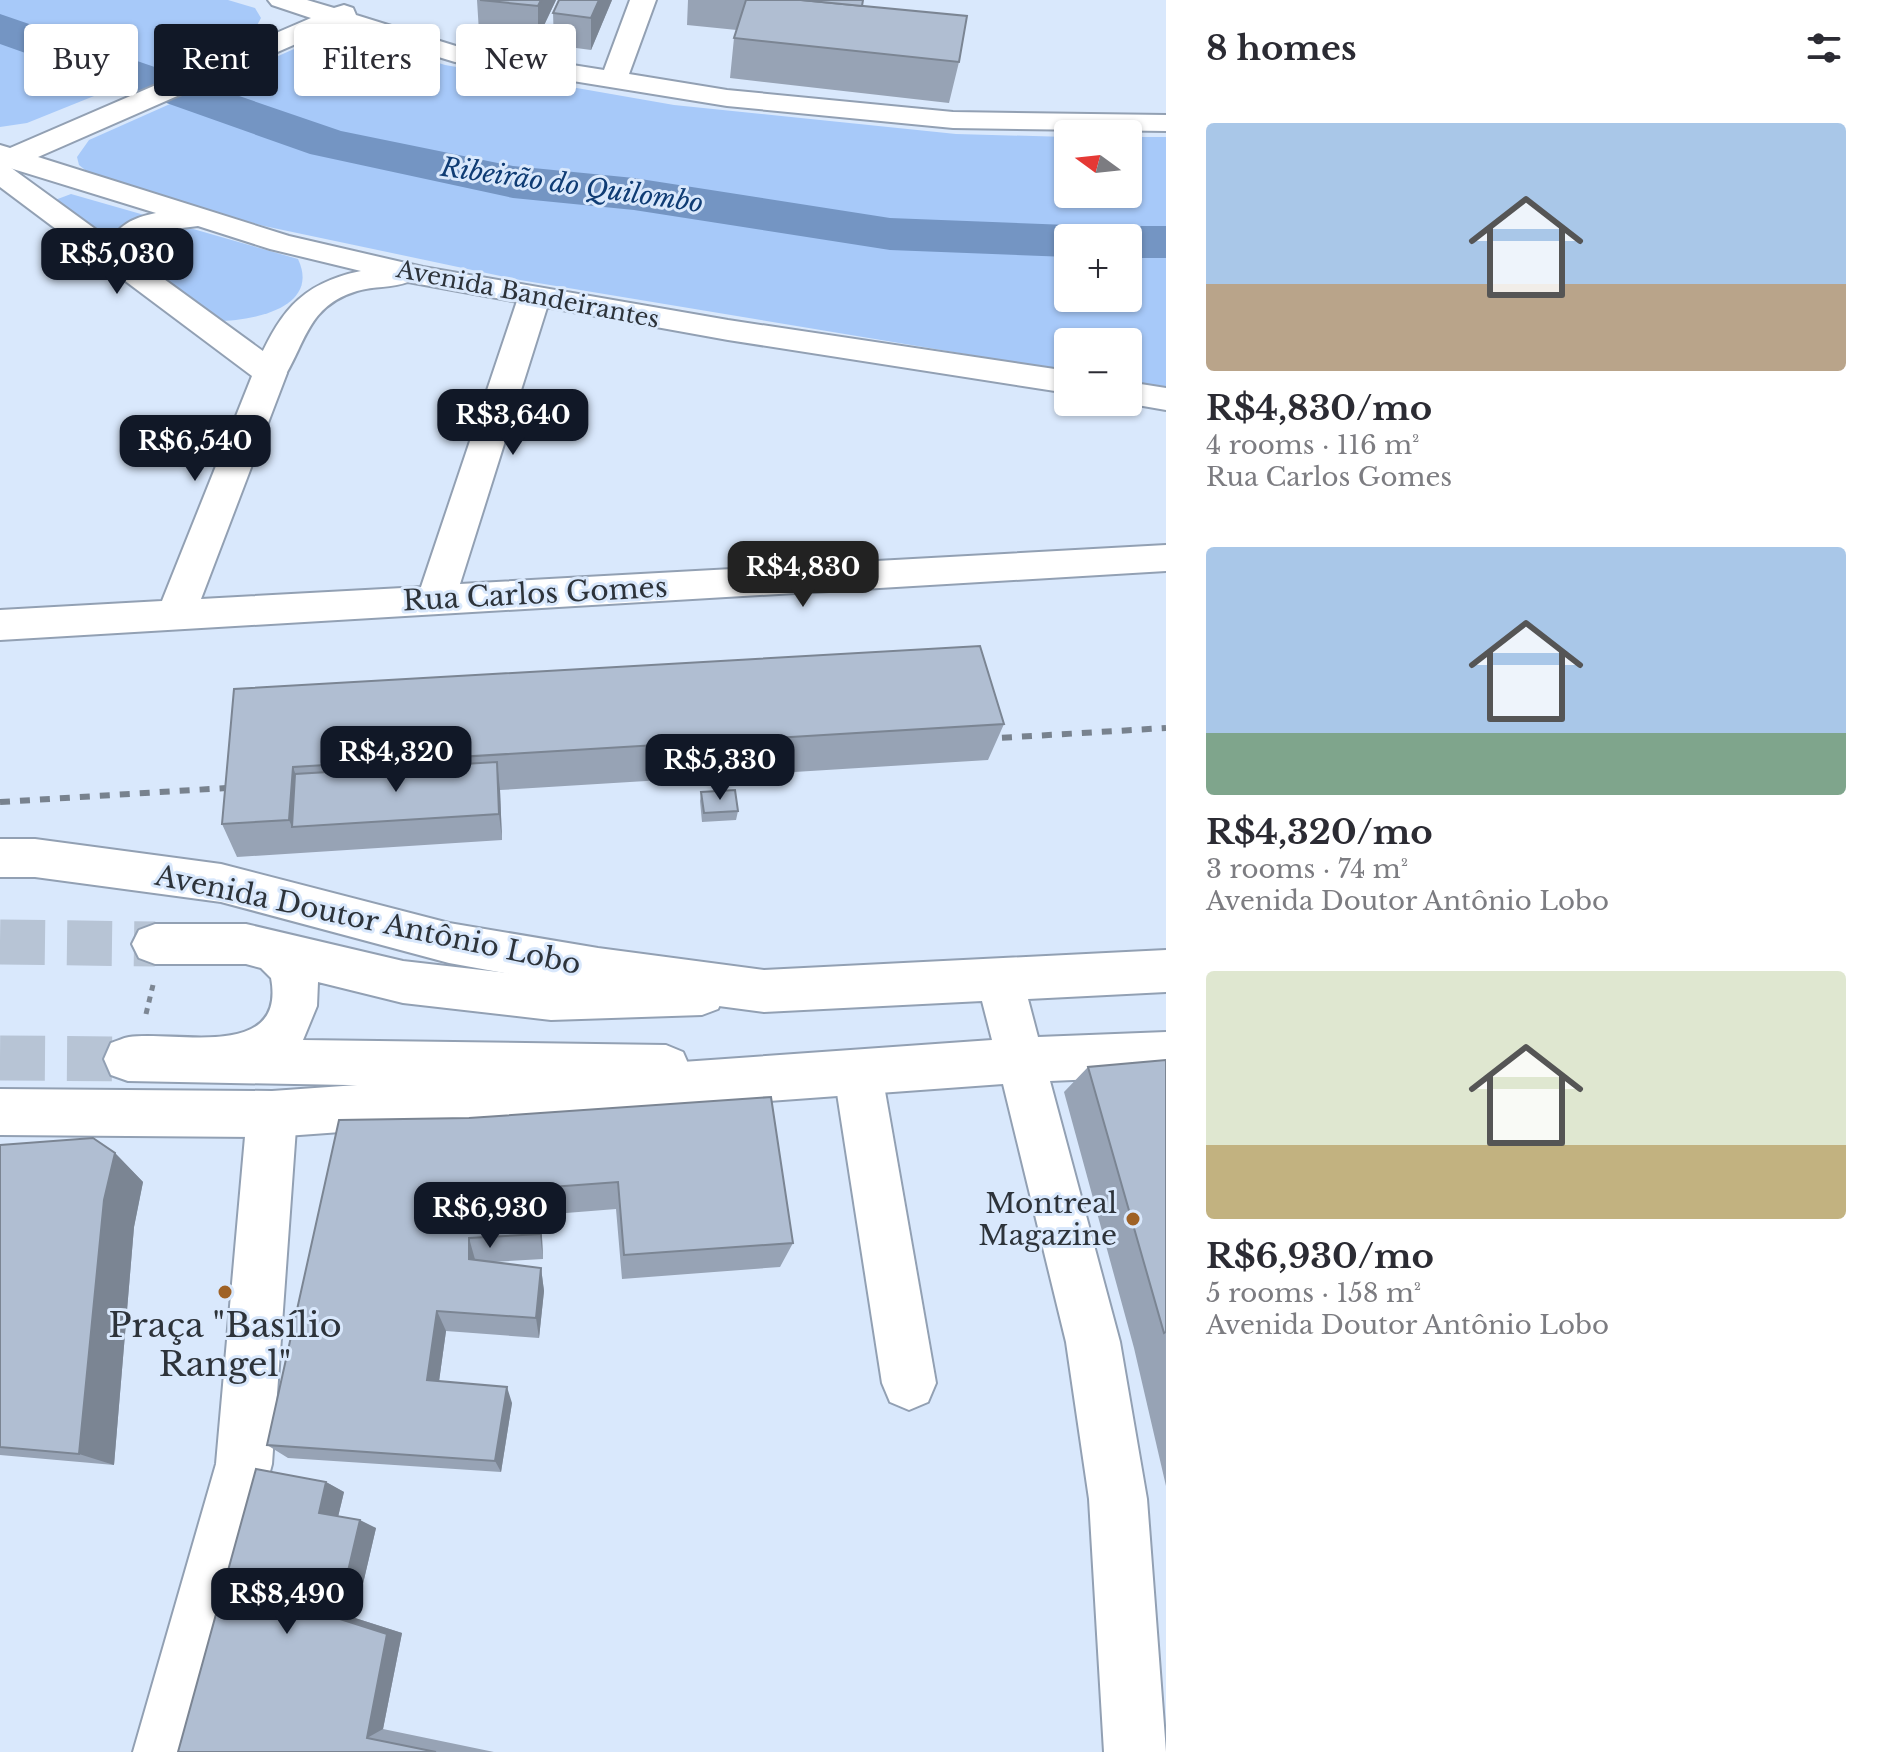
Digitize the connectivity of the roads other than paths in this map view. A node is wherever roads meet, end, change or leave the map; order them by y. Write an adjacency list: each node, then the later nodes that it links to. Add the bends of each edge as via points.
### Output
1 (281, 0): 4 (main road)
2 (643, 0): 8 (main road)
3 (375, 2): 4 (main road); 6 (main road)
4 (333, 17): 5 (main road); 10 (main road)
5 (356, 24)
6 (379, 24)
7 (440, 50): 8 (main road)
8 (613, 81): 9 (main road, via 827,110 953,120)
9 (1165, 123)
10 (2, 162): 11 (main road, Avenida Bandeirantes); 12 (main road)
11 (200, 218): 12 (main road, via 153,223 131,232 121,247); 13 (main road, Avenida Bandeirantes)
12 (129, 271): 15 (main road)
13 (423, 276): 14 (main road, Avenida Bandeirantes); 15 (main road, via 367,279 316,298 287,330)
14 (534, 298): 16 (main road, Avenida Bandeirantes); 20 (main road)
15 (270, 373): 21 (main road)
16 (1054, 380)
17 (1142, 395): 18 (main road)
18 (1166, 399)
19 (1166, 558): 20 (main road, Rua Carlos Gomes)
20 (436, 599): 21 (main road, Rua Carlos Gomes)
21 (176, 615): 22 (main road, Rua Carlos Gomes)
22 (0, 625)
23 (0, 858): 28 (main road, Avenida Doutor Antônio Lobo, via 221,883 449,943)
24 (159, 944): 25 (main road)
25 (271, 948): 28 (main road, via 403,982 551,999); 31 (main road, via 295,981 292,1012 275,1038)
26 (1166, 971): 27 (main road, Avenida Doutor Antônio Lobo)
27 (1000, 980): 28 (main road, Avenida Doutor Antônio Lobo); 32 (main road)
28 (764, 991)
29 (1166, 1054): 32 (main road)
30 (132, 1059): 31 (main road)
31 (225, 1060): 33 (main road)
32 (1023, 1060): 33 (main road); 37 (main road, via 1093,1342)
33 (868, 1073): 35 (main road); 36 (main road)
34 (0, 1112): 35 (main road)
35 (272, 1114): 38 (main road, via 244,1464)
36 (909, 1383)
37 (1148, 1665): 39 (main road)
38 (164, 1752)
39 (1135, 1752)

